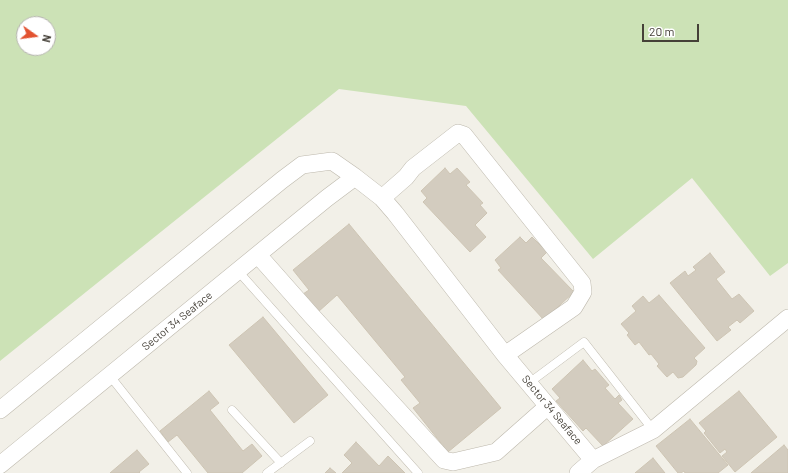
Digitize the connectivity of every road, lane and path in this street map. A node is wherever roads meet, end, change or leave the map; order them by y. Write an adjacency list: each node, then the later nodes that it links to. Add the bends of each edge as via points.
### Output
1 (355, 177): 2 (street, Sector 34 Seaface); 3 (street, Sector 34 Seaface); 10 (street, Sector 34 Seaface, via 332,161 302,165)
2 (382, 198): 6 (street, Sector 34 Seaface); 6 (street, via 413,168 458,133 464,135 582,283 583,292 574,307)
3 (258, 255): 4 (street, Sector 34 Seaface); 9 (street, via 444,460 453,462 496,452)
4 (238, 271): 7 (street, Sector 34 Seaface); 19 (lane)
5 (788, 318): 12 (street)
6 (505, 355): 8 (street, Sector 34 Seaface)
7 (110, 376): 16 (street, Sector 34 Seaface); 17 (lane)
8 (529, 383): 9 (street, Sector 34 Seaface); 12 (lane, via 584,342)
9 (548, 406): 14 (street, Sector 34 Seaface)
10 (0, 410)
11 (232, 410): 15 (lane)
12 (653, 430): 14 (street)
13 (310, 441): 15 (lane)
14 (593, 460): 20 (street)
15 (281, 463): 18 (lane)
16 (0, 465)
17 (187, 473)
18 (267, 473)
19 (418, 473)
20 (578, 473)

